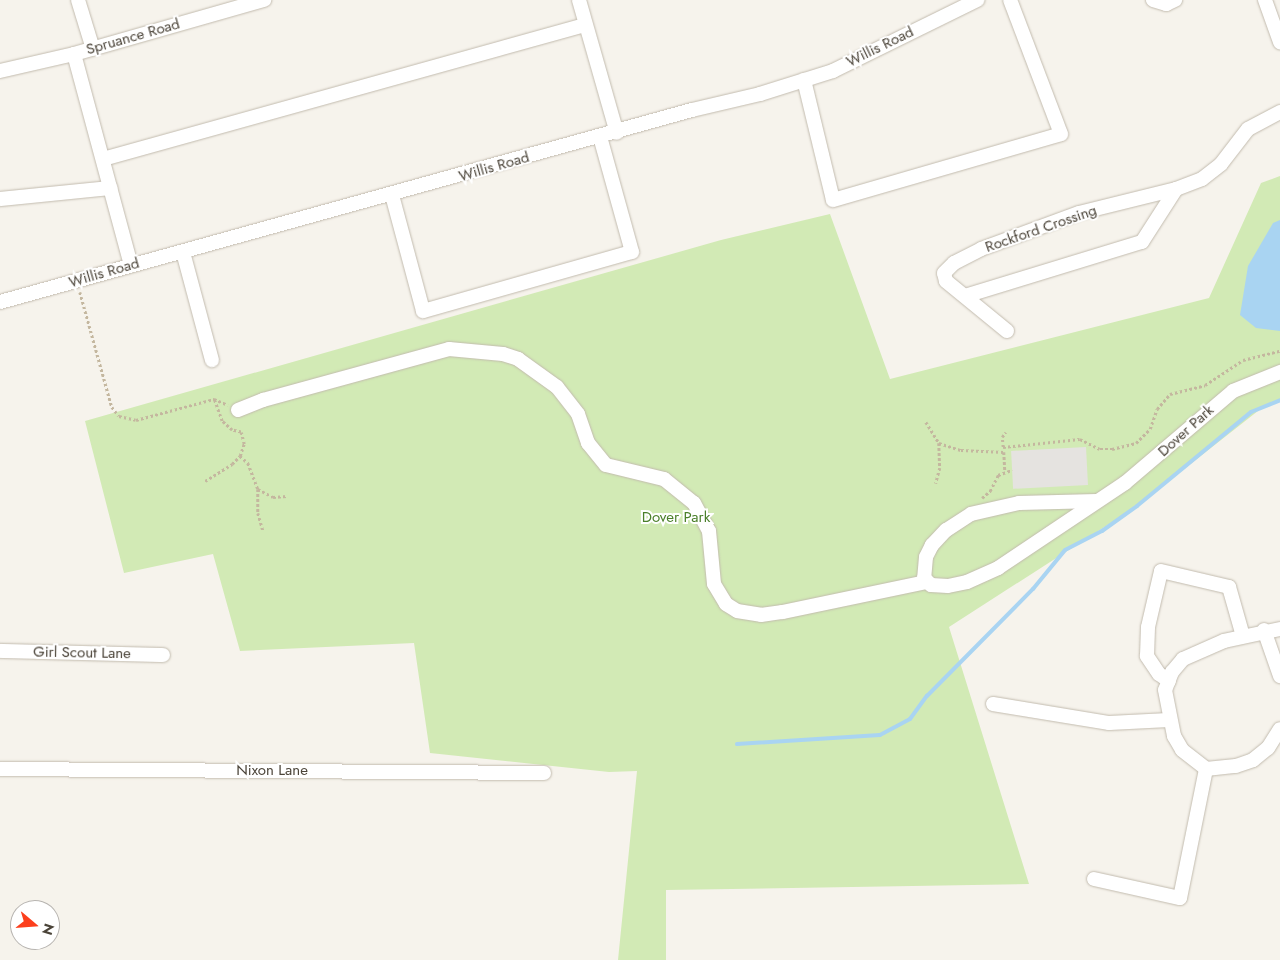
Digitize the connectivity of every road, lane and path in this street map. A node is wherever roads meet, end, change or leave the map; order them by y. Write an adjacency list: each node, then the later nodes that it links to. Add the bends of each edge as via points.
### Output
1 (78, 0): 12 (street)
2 (88, 0): 12 (street)
3 (264, 0): 12 (street, Spruance Road)
4 (579, 0): 10 (street)
5 (977, 0): 15 (street, Willis Road, via 833,71)
6 (1010, 0): 15 (street, via 1061,134 833,200)
7 (1154, 0): 8 (street, via 1166,4)
8 (1175, 0)
9 (1265, 0): 11 (street)
10 (585, 24): 17 (street); 19 (street)
11 (1280, 42)
12 (96, 48): 13 (street, Spruance Road)
13 (74, 54): 14 (street, Spruance Road); 19 (street)
14 (0, 70)
15 (804, 80): 17 (street, Willis Road)
16 (1280, 112): 21 (street, Rockford Crossing, via 1248,129 1212,172)
17 (617, 132): 18 (street, Willis Road)
18 (600, 137): 22 (street, Willis Road); 22 (street, via 632,252 423,311)
19 (103, 159): 20 (street)
20 (110, 188): 23 (street); 25 (street)
21 (1176, 189): 27 (street, via 1142,242); 27 (street, Rockford Crossing, via 1079,213 981,249 954,263 944,273 946,281)
22 (392, 195): 24 (street, Willis Road)
23 (0, 200)
24 (183, 252): 25 (street, Willis Road); 31 (street)
25 (131, 265): 26 (street, Willis Road)
26 (77, 281): 28 (street, Willis Road); 33 (path, via 112,407 119,416 136,420)
27 (965, 296): 29 (street, Rockford Crossing)
28 (0, 302)
29 (1007, 331)
30 (1280, 351): 38 (path, via 1243,360 1205,385 1170,394 1158,409 1150,429 1136,443 1100,449 1080,439)
31 (212, 360)
32 (1280, 372): 48 (street, Dover Park, via 1242,385 1228,394 1140,472)
33 (214, 399): 34 (path); 40 (path, via 222,421 232,430 242,432 244,444)
34 (238, 410): 50 (street, Dover Park, via 263,400 450,349 503,354 518,359 558,387 578,414 588,442 606,465 664,479 694,503 709,531 714,584 726,604 736,610 761,615 783,612)
35 (926, 422): 37 (path)
36 (1006, 432): 38 (path, via 1002,438)
37 (940, 443): 39 (path, via 962,450); 44 (path)
38 (1003, 447): 39 (path)
39 (1004, 452): 42 (path)
40 (240, 456): 43 (path); 45 (path, via 248,463)
41 (1012, 470): 42 (path)
42 (1005, 471): 47 (path, via 998,475 990,491)
43 (205, 481)
44 (936, 483)
45 (258, 489): 46 (path, via 273,497); 49 (path, via 258,513)
46 (287, 496)
47 (977, 500)
48 (1097, 501): 50 (street, Dover Park, via 986,574 948,586); 50 (street, via 1019,503 971,514 946,530 932,545 924,564)
49 (263, 531)
50 (926, 582)
51 (1280, 629): 52 (street)
52 (1264, 630): 53 (street); 56 (street)
53 (1243, 636): 57 (street, via 1183,659); 57 (street, via 1230,587 1161,571 1148,627 1148,656 1159,674)
54 (0, 651): 55 (street, Girl Scout Lane)
55 (163, 655)
56 (1280, 676)
57 (1169, 681): 59 (street, via 1165,690)
58 (993, 704): 59 (street, via 1110,723)
59 (1168, 720): 62 (street, via 1182,750)
60 (1280, 730): 62 (street, via 1268,748 1253,760 1236,766)
61 (0, 769): 63 (street, Nixon Lane)
62 (1206, 769): 64 (street, via 1180,898)
63 (544, 773)
64 (1094, 879)

